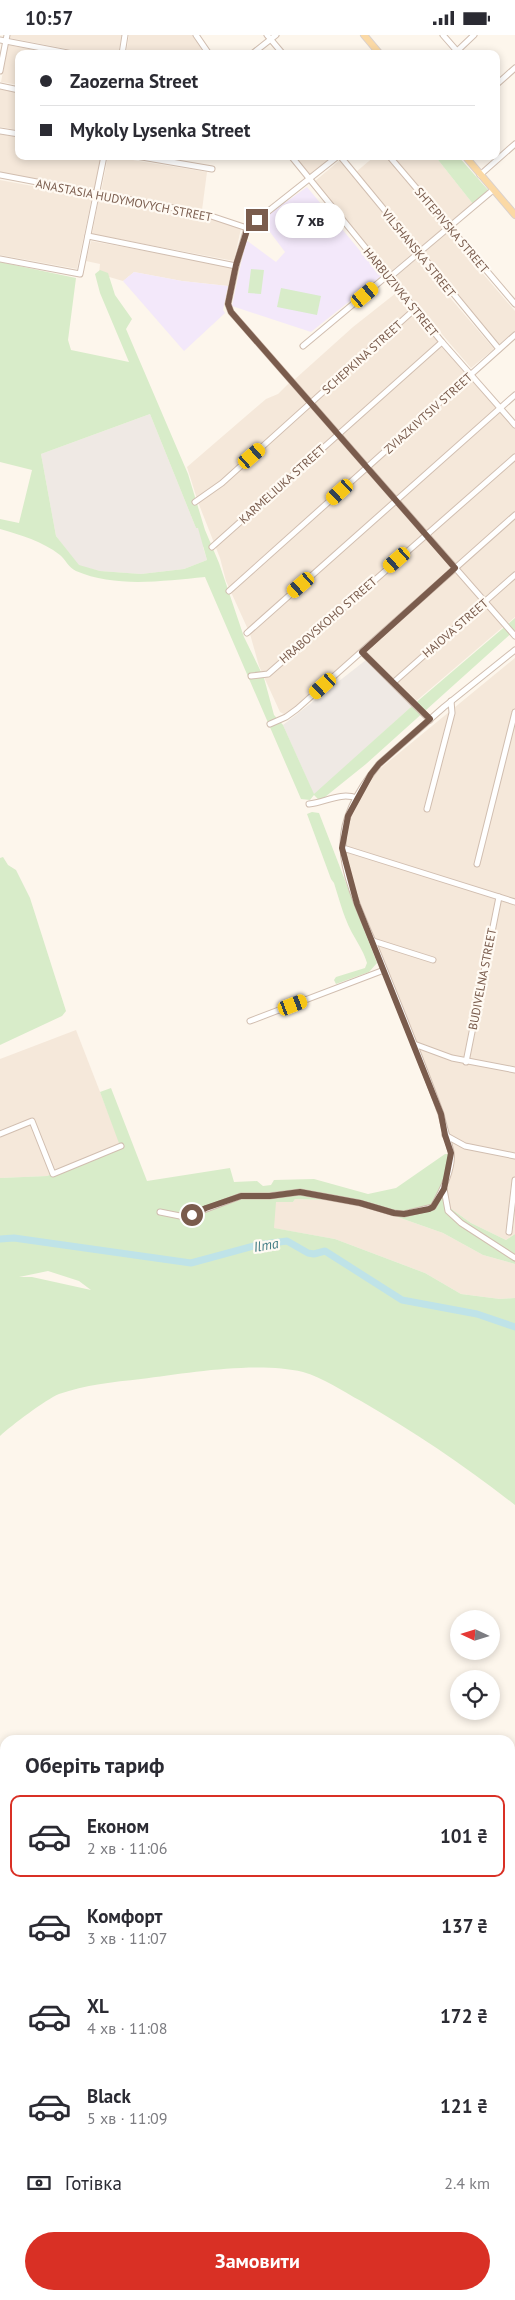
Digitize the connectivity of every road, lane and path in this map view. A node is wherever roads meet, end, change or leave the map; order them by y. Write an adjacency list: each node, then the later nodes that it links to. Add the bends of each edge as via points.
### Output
1 (126, 35): 10 (street)
2 (197, 35): 11 (street)
3 (276, 35): 7 (street)
4 (364, 35): 14 (main road)
5 (444, 35): 15 (street)
6 (474, 35): 16 (street)
7 (269, 37): 12 (street); 13 (street)
8 (4, 38): 9 (street); 18 (street)
9 (56, 50)
10 (123, 50)
11 (206, 50)
12 (256, 50)
13 (280, 50)
14 (377, 50)
15 (454, 50)
16 (457, 50)
17 (515, 68): 19 (street)
18 (0, 71)
19 (500, 81)
20 (0, 86): 21 (street)
21 (15, 89)
22 (0, 131): 23 (street)
23 (15, 133)
24 (515, 144): 25 (street)
25 (500, 157)
26 (103, 160): 39 (street)
27 (159, 160): 34 (street)
28 (294, 160): 37 (street, HARBUZIVKA STREET)
29 (334, 160): 37 (street)
30 (342, 160): 44 (street, VILSHANSKA STREET)
31 (392, 160): 42 (street, SHTEPIVSKA STREET)
32 (468, 160): 36 (main road)
33 (497, 160): 36 (street)
34 (212, 169)
35 (0, 175): 39 (street, ANASTASIA HUDYMOVYCH STREET)
36 (480, 175): 38 (main road)
37 (308, 180): 41 (street); 47 (street, HARBUZIVKA STREET)
38 (493, 190): 40 (main road); 42 (street)
39 (97, 194): 41 (street, ANASTASIA HUDYMOVYCH STREET, via 204,214); 43 (street)
40 (515, 215)
41 (248, 227): 46 (street)
42 (450, 227): 44 (street); 48 (street, SHTEPIVSKA STREET)
43 (88, 236): 45 (street, via 80,274); 46 (street)
44 (418, 253): 47 (street); 53 (street, VILSHANSKA STREET)
45 (0, 259)
46 (236, 265): 56 (street, via 228,304 231,312)
47 (389, 276): 49 (street, HARBUZIVKA STREET); 52 (street)
48 (515, 305)
49 (415, 309): 51 (street, HARBUZIVKA STREET); 56 (street, SCHEPKINA STREET)
50 (515, 335): 53 (street, ZVIAZKIVTSIV STREET)
51 (442, 342): 54 (street, HARBUZIVKA STREET); 59 (street, KARMELIUKA STREET)
52 (304, 346)
53 (499, 349): 54 (street, ZVIAZKIVTSIV STREET)
54 (471, 374): 57 (street, HARBUZIVKA STREET); 61 (street, ZVIAZKIVTSIV STREET)
55 (515, 395): 57 (street)
56 (312, 403): 59 (street); 63 (street, SCHEPKINA STREET, via 222,483)
57 (501, 409): 58 (street, HARBUZIVKA STREET); 62 (street)
58 (515, 425)
59 (338, 433): 61 (street); 66 (street, KARMELIUKA STREET)
60 (515, 457): 65 (street, HRABOVSKOHO STREET)
61 (367, 467): 62 (street); 69 (street, ZVIAZKIVTSIV STREET)
62 (397, 500): 65 (street); 71 (street)
63 (195, 502)
64 (515, 515): 67 (street)
65 (426, 534): 67 (street); 75 (street, HRABOVSKOHO STREET, via 268,674)
66 (212, 547)
67 (455, 568): 70 (street); 74 (street)
68 (515, 575): 70 (street, HAIOVA STREET)
69 (228, 591)
70 (484, 602): 72 (street); 76 (street, HAIOVA STREET)
71 (247, 633)
72 (515, 636)
73 (515, 650): 77 (street)
74 (362, 652): 76 (street); 80 (street, via 297,709)
75 (251, 676)
76 (394, 682): 79 (street)
77 (451, 701): 79 (street); 83 (street, via 452,713)
78 (515, 712): 85 (street)
79 (430, 719): 81 (street, via 379,764)
80 (270, 723)
81 (357, 797): 82 (street, via 346,794); 84 (street, via 348,816)
82 (309, 804)
83 (427, 809)
84 (342, 848): 86 (street); 88 (street, via 357,904)
85 (477, 864)
86 (499, 897): 87 (street); 93 (street, BUDIVELNA STREET)
87 (515, 903)
88 (373, 941): 89 (street); 90 (street)
89 (433, 960)
90 (384, 970): 91 (street); 92 (street)
91 (250, 1021)
92 (414, 1044): 93 (street); 96 (street, via 441,1114)
93 (466, 1061): 94 (street)
94 (515, 1071)
95 (0, 1134): 97 (street, via 32,1121 53,1173)
96 (445, 1135): 98 (street, via 465,1146); 100 (street, via 451,1153)
97 (120, 1146)
98 (515, 1156)
99 (515, 1180): 102 (street)
100 (444, 1189): 101 (street, via 433,1207 404,1214 300,1192 241,1196 185,1217); 103 (street, via 448,1211)
101 (160, 1212)
102 (509, 1232)
103 (515, 1258)

